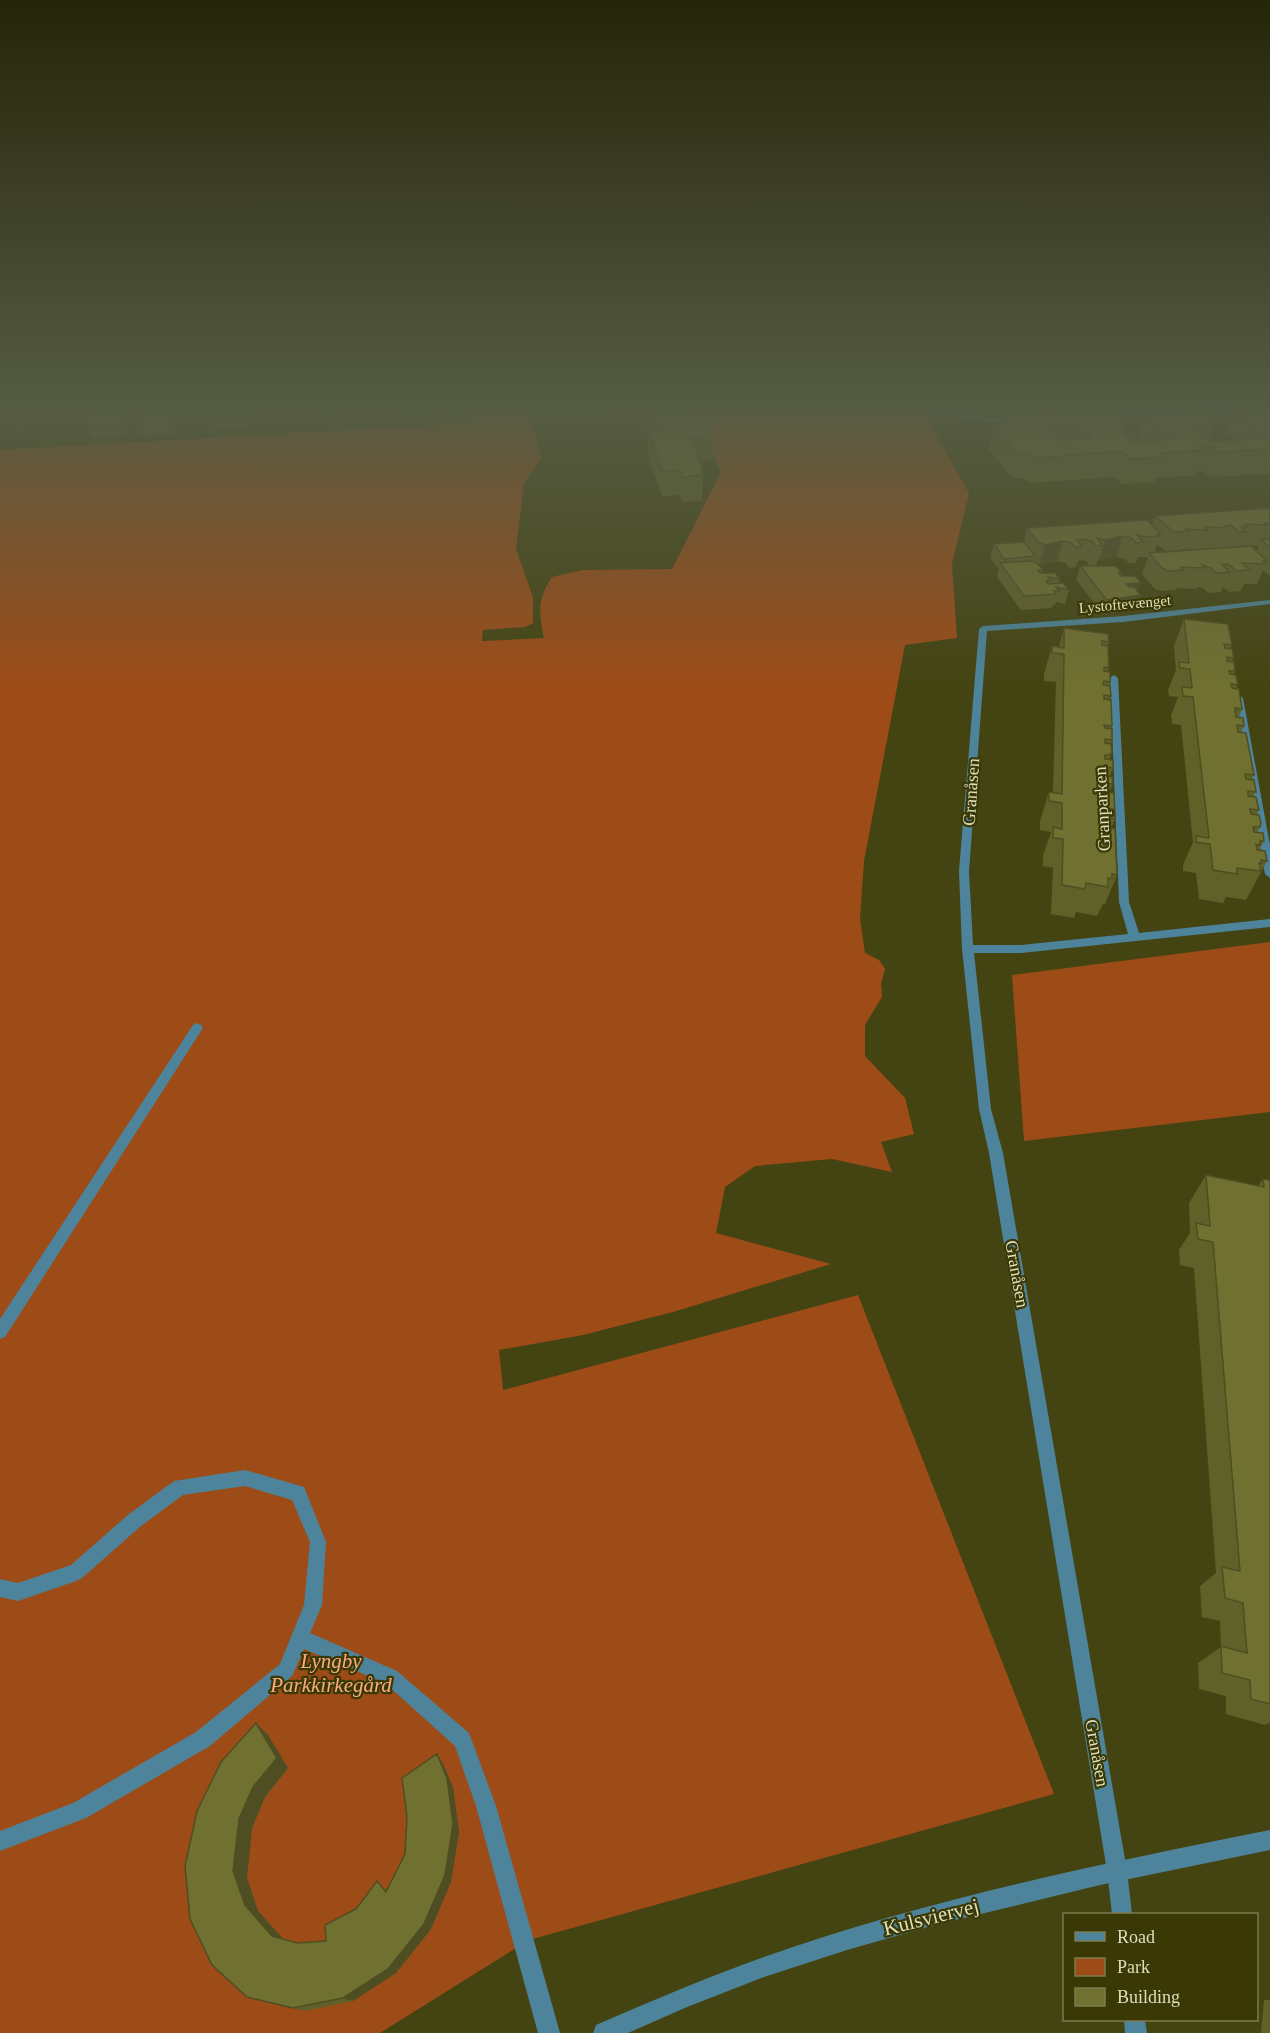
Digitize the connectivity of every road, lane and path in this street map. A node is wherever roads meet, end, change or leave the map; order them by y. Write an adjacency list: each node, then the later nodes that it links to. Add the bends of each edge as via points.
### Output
1 (1270, 602): 2 (street, Lystoftevænget, via 1123,619)
2 (983, 629): 8 (street, Granåsen, via 964,871)
3 (1114, 678): 7 (street, Granparken, via 1124,902)
4 (1237, 692): 5 (street)
5 (1270, 874)
6 (1270, 923): 7 (street)
7 (1135, 937): 8 (street, via 1021,949)
8 (968, 949): 15 (street, Granåsen, via 985,1109 996,1153)
9 (197, 1028): 10 (street)
10 (0, 1332)
11 (0, 1588): 12 (street, via 18,1592 76,1572 180,1487 244,1478 298,1493 318,1542 313,1605)
12 (300, 1638): 14 (street, via 286,1670 203,1739 79,1811); 17 (street, via 391,1677 462,1740 486,1806)
13 (1270, 1840): 15 (street, Kulsviervej)
14 (0, 1841)
15 (1117, 1870): 16 (street, Granåsen); 18 (street, Kulsviervej, via 837,1941 664,2004)
16 (1122, 1913)
17 (549, 2033)
18 (604, 2033)

